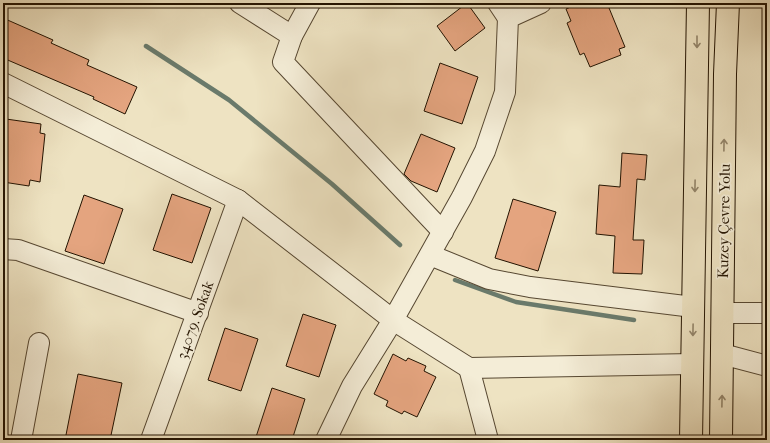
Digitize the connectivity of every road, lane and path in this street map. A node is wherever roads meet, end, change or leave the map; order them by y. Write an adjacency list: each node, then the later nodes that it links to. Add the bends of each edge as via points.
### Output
1 (240, 3): 7 (street)
2 (310, 3): 7 (street)
3 (541, 3): 6 (street)
4 (698, 3): 13 (main road, Kuzey Çevre Yolu, one-way to 13)
5 (728, 3): 15 (main road, Kuzey Çevre Yolu, one-way to 5)
6 (503, 11): 10 (street, via 505,92 485,151)
7 (292, 36): 10 (street, via 283,62)
8 (3, 83): 9 (street)
9 (238, 200): 14 (street, 34079. Sokak); 17 (street)
10 (443, 232): 12 (street)
11 (3, 249): 14 (street, via 25,252)
12 (430, 255): 13 (street, via 489,279 530,287); 17 (street)
13 (694, 307): 20 (main road, Kuzey Çevre Yolu, one-way to 20)
14 (198, 313): 24 (street, 34079. Sokak)
15 (723, 313): 16 (street); 19 (main road, Kuzey Çevre Yolu)
16 (767, 313)
17 (393, 320): 22 (street); 25 (street, via 352,386)
18 (39, 343): 23 (street)
19 (722, 354): 21 (street); 28 (main road, Kuzey Çevre Yolu, one-way to 19)
20 (693, 364): 22 (street); 27 (main road, Kuzey Çevre Yolu)
21 (767, 366)
22 (469, 368): 26 (street)
23 (21, 440)
24 (151, 440)
25 (326, 440)
26 (488, 440)
27 (691, 440)
28 (721, 440)

